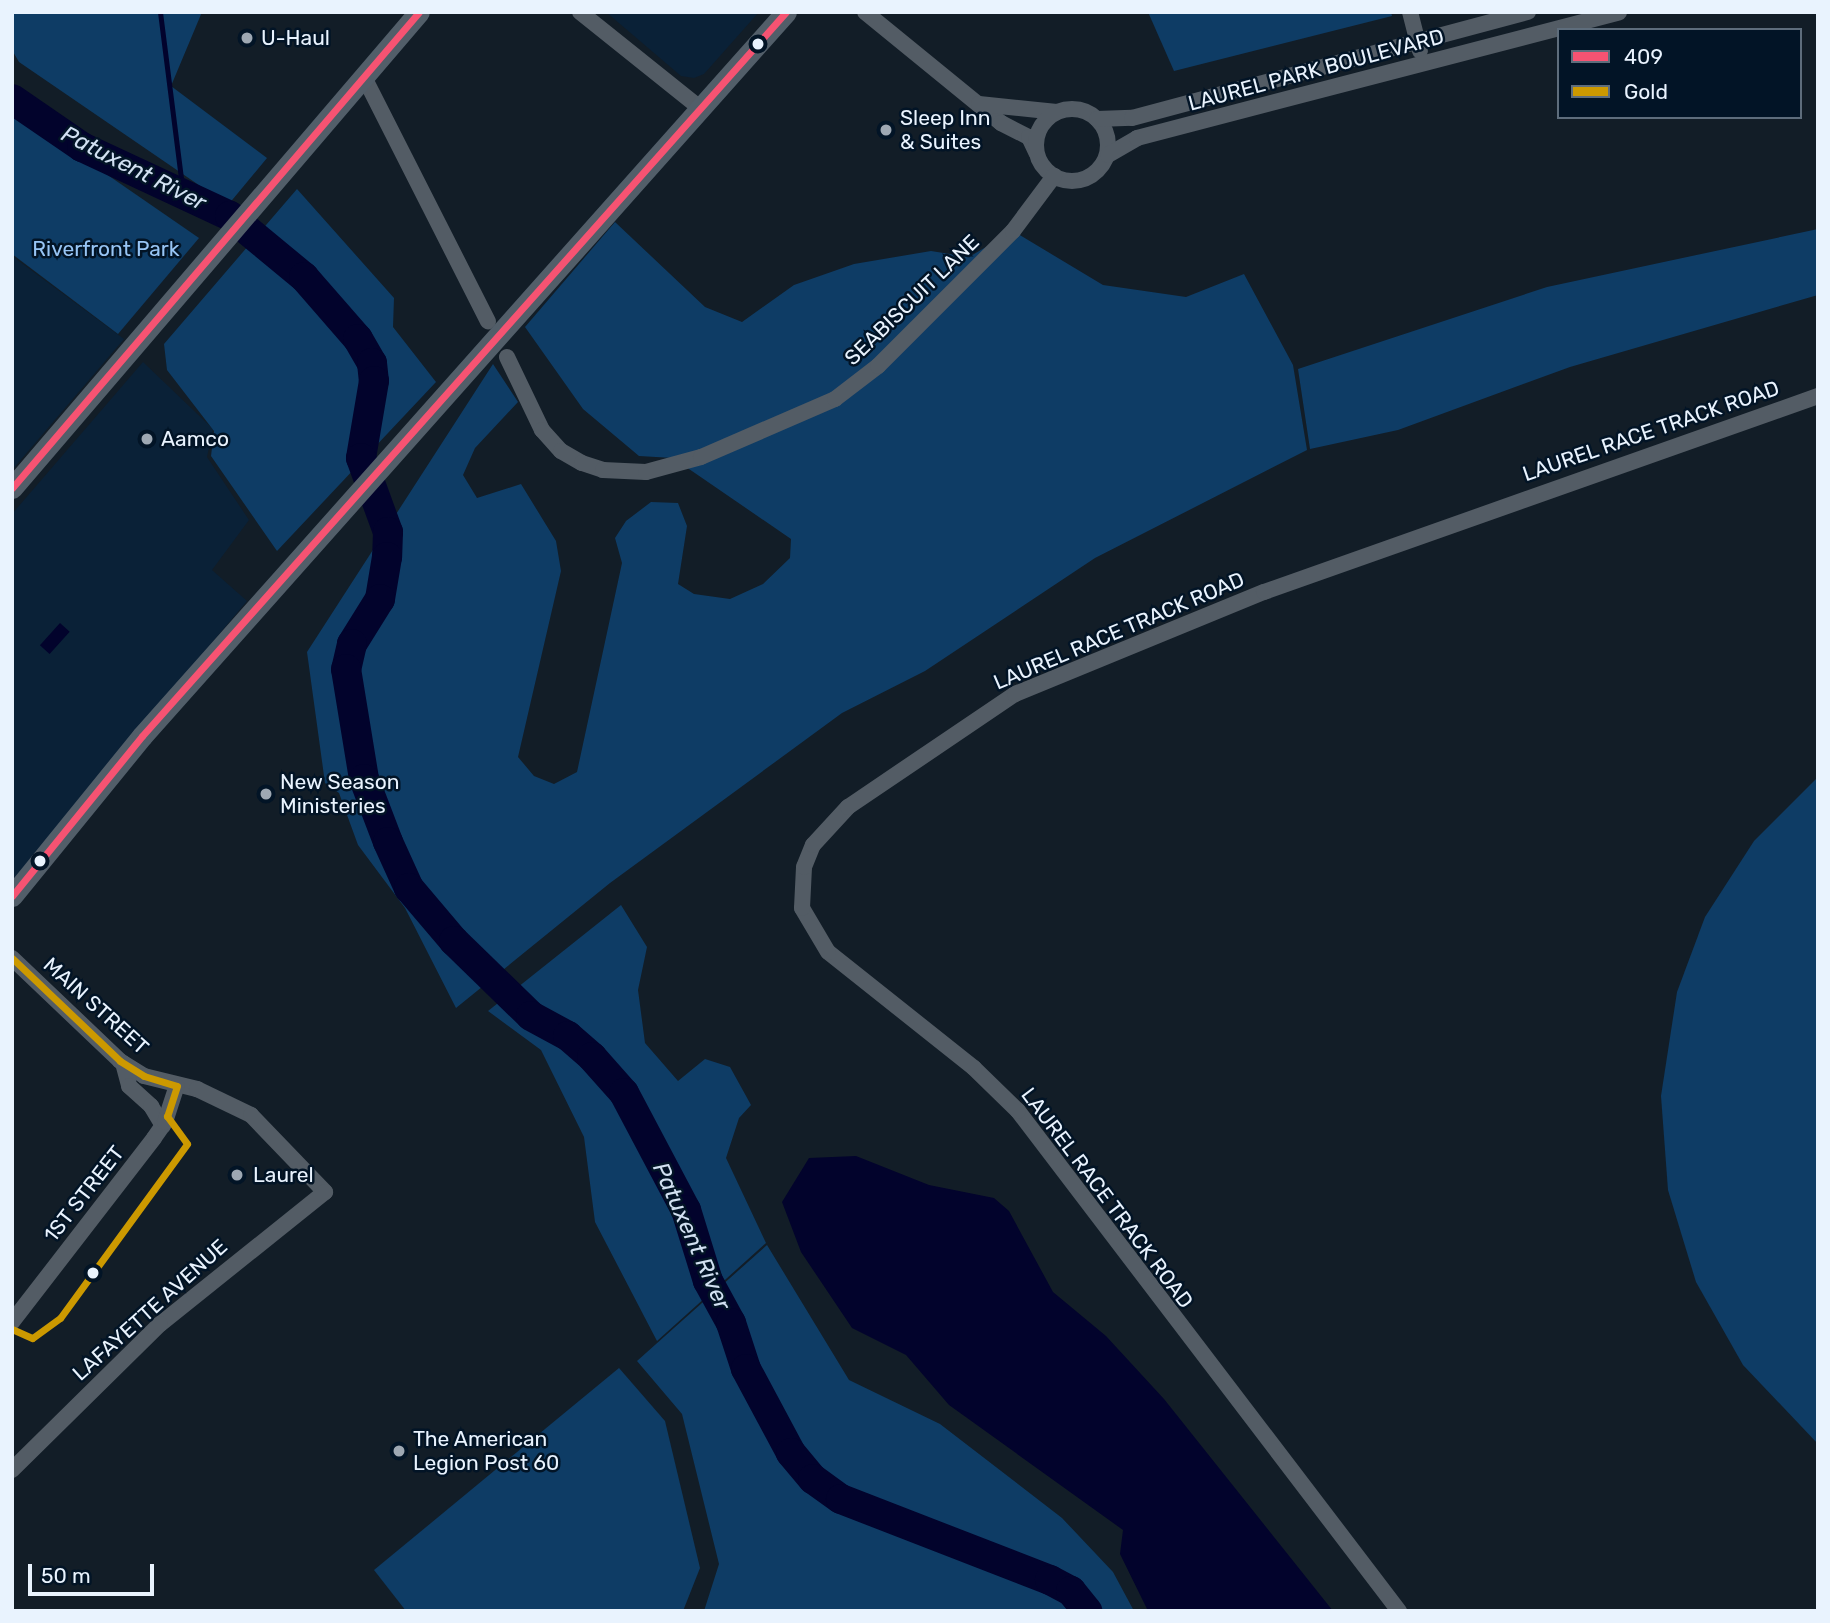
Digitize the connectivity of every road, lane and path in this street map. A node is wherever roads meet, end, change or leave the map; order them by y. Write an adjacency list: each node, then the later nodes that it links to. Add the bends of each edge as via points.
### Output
1 (419, 12): 12 (main road)
2 (580, 12): 14 (street)
3 (786, 12): 14 (main road)
4 (865, 12): 13 (street)
5 (1410, 12): 10 (street)
6 (1528, 12): 10 (street, LAUREL PARK BOULEVARD)
7 (1619, 12): 8 (street, LAUREL PARK BOULEVARD)
8 (1559, 28)
9 (1557, 29): 11 (street, LAUREL PARK BOULEVARD)
10 (1418, 42): 11 (street); 16 (street, LAUREL PARK BOULEVARD, via 1132,118)
11 (1424, 64): 18 (street, LAUREL PARK BOULEVARD, via 1138,138)
12 (365, 77): 20 (street); 23 (main road)
13 (979, 104): 15 (street, LAUREL PARK BOULEVARD); 17 (street, via 1001,123 1029,137)
14 (700, 108): 24 (main road, via 142,736)
15 (1057, 112): 16 (street, LAUREL PARK BOULEVARD, via 1080,109); 17 (street, via 1040,128)
16 (1097, 119): 18 (street, via 1106,131)
17 (1037, 152): 19 (street)
18 (1108, 155): 19 (street, LAUREL PARK BOULEVARD, via 1102,166 1083,180)
19 (1054, 176): 21 (street, SEABISCUIT LANE, via 1013,231 878,366 835,399 701,457 646,472 603,470 582,463 561,451 542,430)
20 (488, 321)
21 (507, 357)
22 (1818, 396): 32 (street, LAUREL RACE TRACK ROAD, via 1264,592 1015,694 848,807 819,837 804,867 802,908 828,952 974,1068 1018,1111)
23 (12, 488)
24 (12, 896)
25 (12, 958): 26 (street, MAIN STREET)
26 (123, 1063): 27 (street, MAIN STREET, via 144,1076); 28 (street, via 129,1086 151,1106)
27 (177, 1086): 28 (street, 1ST STREET); 29 (street, MAIN STREET, via 218,1097 251,1115)
28 (163, 1126): 30 (street, 1ST STREET)
29 (325, 1192): 31 (street, LAFAYETTE AVENUE, via 170,1315)
30 (12, 1322)
31 (12, 1470)
32 (1399, 1611)

